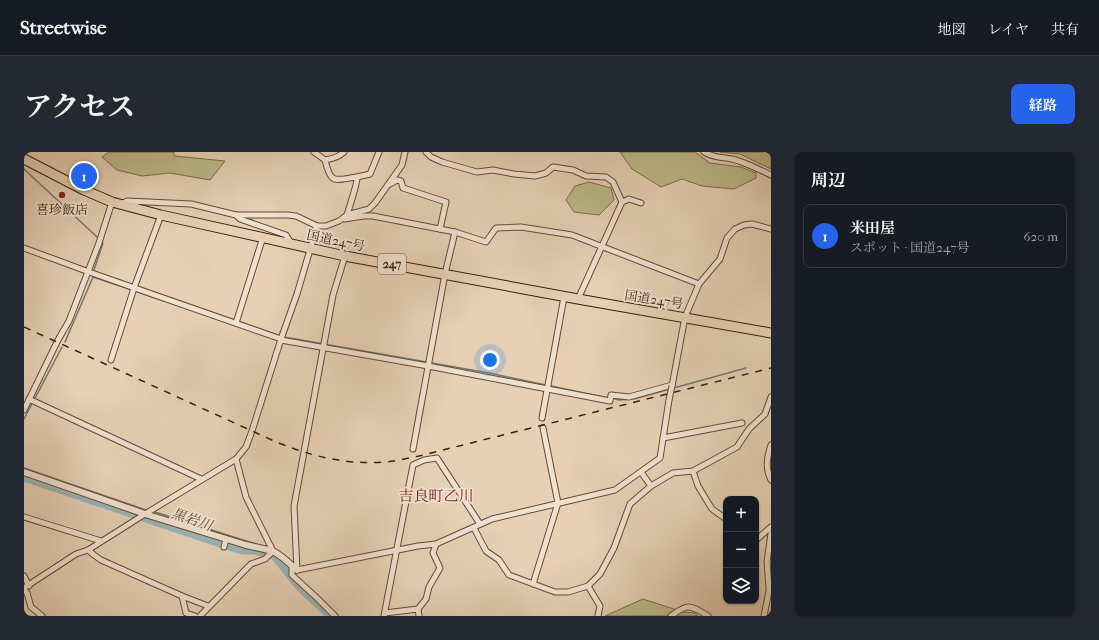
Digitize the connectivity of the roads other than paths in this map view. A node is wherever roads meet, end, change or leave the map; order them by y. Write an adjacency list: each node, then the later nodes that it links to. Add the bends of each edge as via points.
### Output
1 (314, 152): 8 (street)
2 (344, 152): 8 (street)
3 (380, 152): 10 (street, via 370,174)
4 (405, 152): 11 (street, via 402,165)
5 (426, 152): 12 (street, via 442,162 477,172 493,170 534,176 546,173 554,167 573,170 586,176 606,177 613,182)
6 (704, 152): 9 (street, via 742,162)
7 (24, 159): 13 (highway, 国道247号 / 247, via 84,190)
8 (325, 160): 10 (street, via 329,175 333,179)
9 (771, 175)
10 (357, 177): 17 (street)
11 (387, 186): 17 (street, via 369,209); 20 (street, via 397,180 401,181 403,188 446,202)
12 (622, 202): 14 (street, via 629,199); 25 (street)
13 (117, 203): 15 (highway, 国道247号 / 247); 16 (street, via 127,201 191,204); 29 (street)
14 (641, 203)
15 (161, 215): 23 (highway, 国道247号 / 247); 32 (street)
16 (236, 215): 19 (street, via 296,216); 24 (street, via 240,219 286,235)
17 (347, 215): 18 (street)
18 (339, 221): 19 (street); 20 (street, via 373,216)
19 (317, 226): 27 (street)
20 (440, 229): 22 (street)
21 (771, 229): 31 (street, via 752,224 736,229 727,238 720,259)
22 (455, 232): 25 (street, via 486,242 496,228 521,226 572,235); 30 (street)
23 (263, 237): 24 (highway, 国道247号 / 247); 36 (street)
24 (291, 243): 27 (highway, 国道247号 / 247)
25 (603, 246): 31 (street); 34 (street)
26 (24, 248): 29 (street)
27 (310, 248): 28 (highway, 国道247号 / 247); 38 (street)
28 (345, 256): 30 (highway, 国道247号 / 247); 39 (street, via 333,295)
29 (89, 272): 32 (street); 45 (street, via 69,321)
30 (445, 274): 33 (highway, 国道247号 / 247); 41 (street)
31 (699, 284): 35 (street)
32 (134, 288): 36 (street); 40 (street)
33 (564, 297): 34 (highway, 国道247号 / 247); 43 (street)
34 (578, 299): 35 (highway, 国道247号 / 247)
35 (685, 317): 37 (highway, 国道247号 / 247); 42 (street)
36 (236, 322): 38 (street)
37 (771, 332)
38 (281, 338): 39 (street); 53 (street, via 252,431 246,447)
39 (323, 347): 41 (street); 76 (street, via 294,506)
40 (111, 360)
41 (428, 366): 43 (street); 52 (street)
42 (672, 385): 43 (street, via 629,397 611,395 610,401); 50 (street, bridge)
43 (547, 388): 47 (street)
44 (771, 397): 54 (street, via 765,414 749,429 737,447)
45 (30, 399): 46 (street); 57 (street)
46 (24, 410)
47 (542, 418)
48 (742, 423): 50 (street)
49 (543, 428): 60 (street)
50 (664, 438): 56 (street, via 660,458)
51 (771, 445): 58 (street, via 767,472)
52 (413, 449)
53 (236, 459): 57 (street); 75 (street, via 246,496)
54 (693, 471): 59 (street, via 673,473); 63 (street, via 698,486 712,509)
55 (24, 472): 61 (street)
56 (641, 472): 59 (street); 60 (street, via 615,490)
57 (202, 479): 61 (street)
58 (771, 480)
59 (651, 486): 80 (street, via 630,504 614,548 600,574)
60 (558, 503): 64 (street); 79 (street)
61 (145, 514): 69 (street); 70 (street)
62 (24, 517): 70 (street)
63 (723, 517)
64 (480, 524): 66 (street); 74 (street, via 437,458 424,460 412,465)
65 (771, 527): 68 (street)
66 (474, 528): 71 (street); 79 (street, via 486,551 499,560 509,575)
67 (771, 533): 82 (street, via 767,562)
68 (759, 537)
69 (226, 539): 72 (street); 75 (street)
70 (101, 541): 73 (street)
71 (436, 544): 74 (street); 85 (street, via 433,553 440,568 429,587 426,599)
72 (224, 547)
73 (88, 550): 81 (street, via 76,554); 83 (street, via 102,560)
74 (397, 550): 76 (street); 86 (street)
75 (272, 551): 76 (street); 84 (street, via 266,559 251,564)
76 (295, 568): 90 (street, via 292,575)
77 (24, 576): 81 (street)
78 (771, 582): 82 (street)
79 (533, 584): 80 (street, via 555,592 568,592)
80 (588, 586): 92 (street, via 600,606)
81 (26, 588): 87 (street, via 31,607)
82 (769, 588): 95 (street)
83 (182, 596): 84 (street); 88 (street, via 186,613)
84 (208, 606): 89 (street)
85 (418, 609): 86 (street); 91 (street)
86 (385, 614)
87 (42, 616)
88 (195, 616)
89 (200, 616)
90 (335, 616)
91 (419, 616)
92 (598, 616)
93 (671, 616): 94 (street, via 680,608 687,606)
94 (708, 616)
95 (764, 616)

